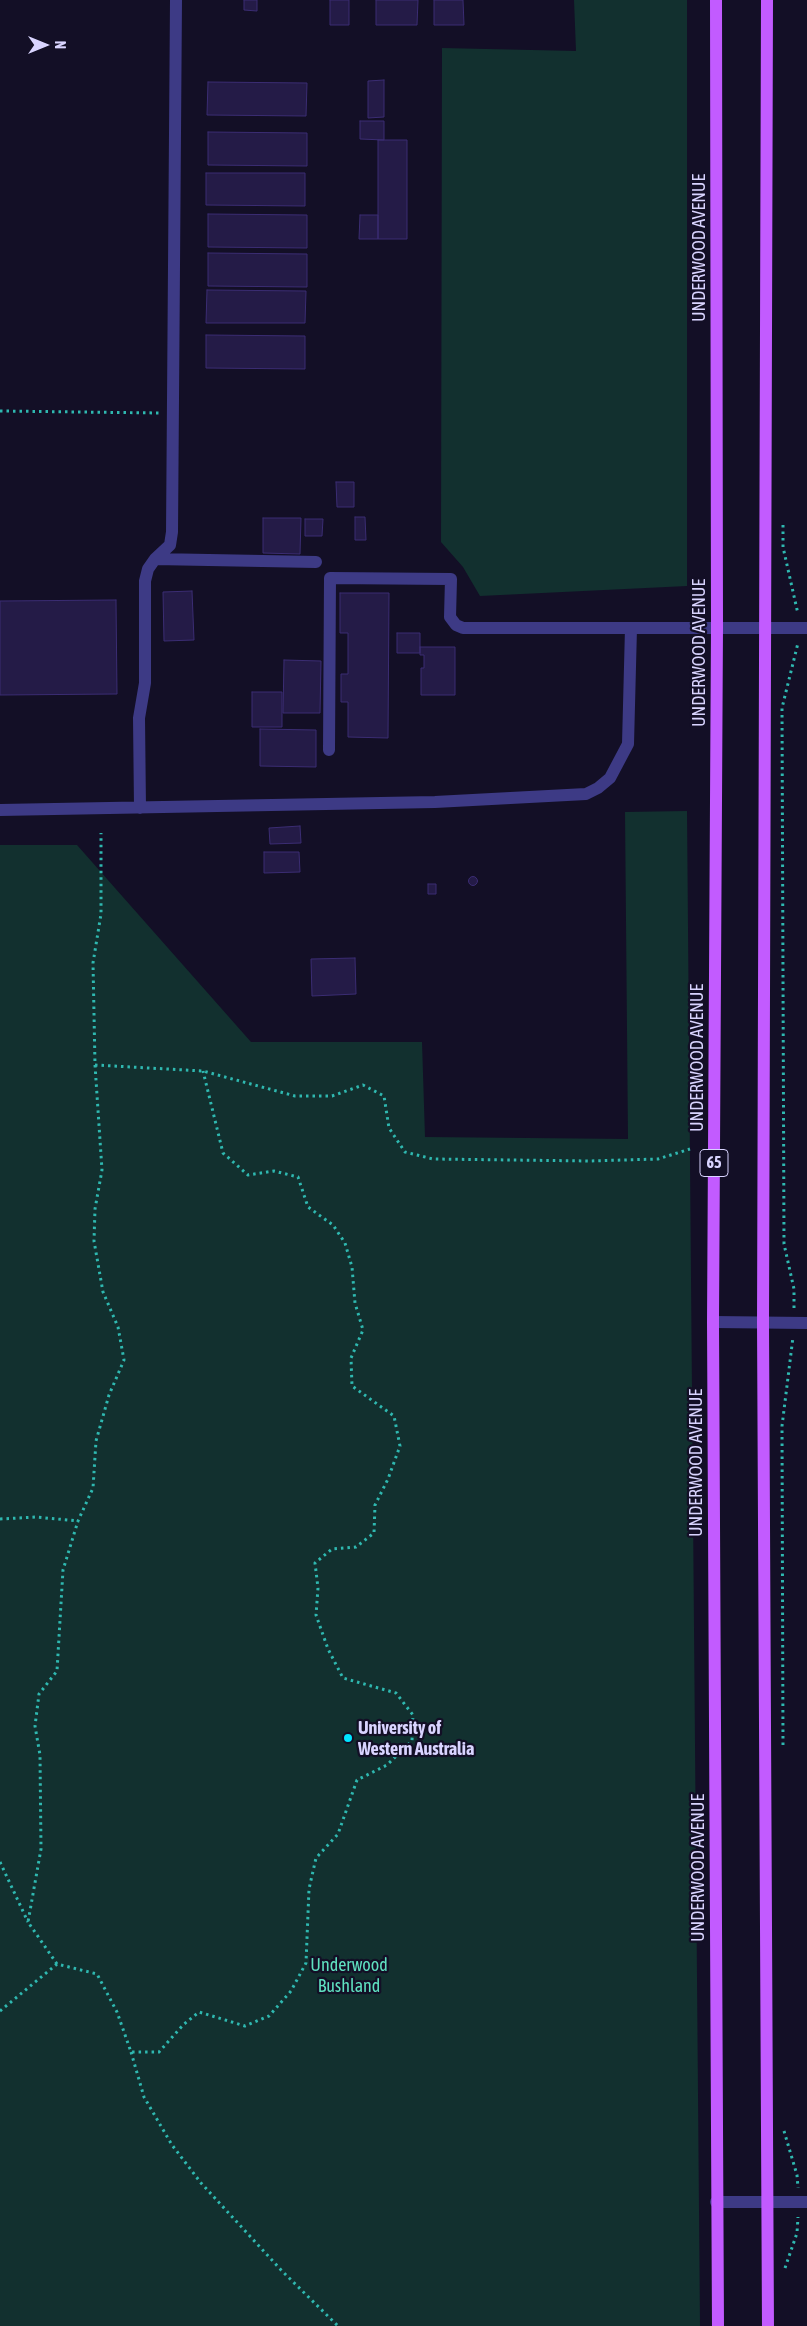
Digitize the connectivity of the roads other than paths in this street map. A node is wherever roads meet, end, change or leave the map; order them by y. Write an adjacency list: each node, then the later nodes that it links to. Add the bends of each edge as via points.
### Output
1 (176, 0): 4 (street, via 172,532 170,545)
2 (716, 0): 7 (main road, UNDERWOOD AVENUE / 65)
3 (767, 0): 8 (main road)
4 (154, 559): 5 (street); 11 (street, via 144,587 145,684 139,718)
5 (316, 562)
6 (631, 628): 7 (street); 10 (street, via 463,628 450,617 451,579 330,578); 11 (street, via 628,744 610,778 586,794 436,802)
7 (717, 628): 8 (street); 13 (main road, UNDERWOOD AVENUE / 65)
8 (766, 628): 9 (street); 14 (main road)
9 (804, 628)
10 (329, 750)
11 (140, 808): 12 (street)
12 (0, 810)
13 (713, 1322): 14 (street); 16 (main road, UNDERWOOD AVENUE / 65)
14 (763, 1323): 15 (street); 17 (main road)
15 (801, 1323)
16 (716, 2202): 17 (street); 19 (main road, UNDERWOOD AVENUE / 65)
17 (767, 2202): 18 (street); 20 (main road)
18 (802, 2202)
19 (718, 2326)
20 (768, 2326)

